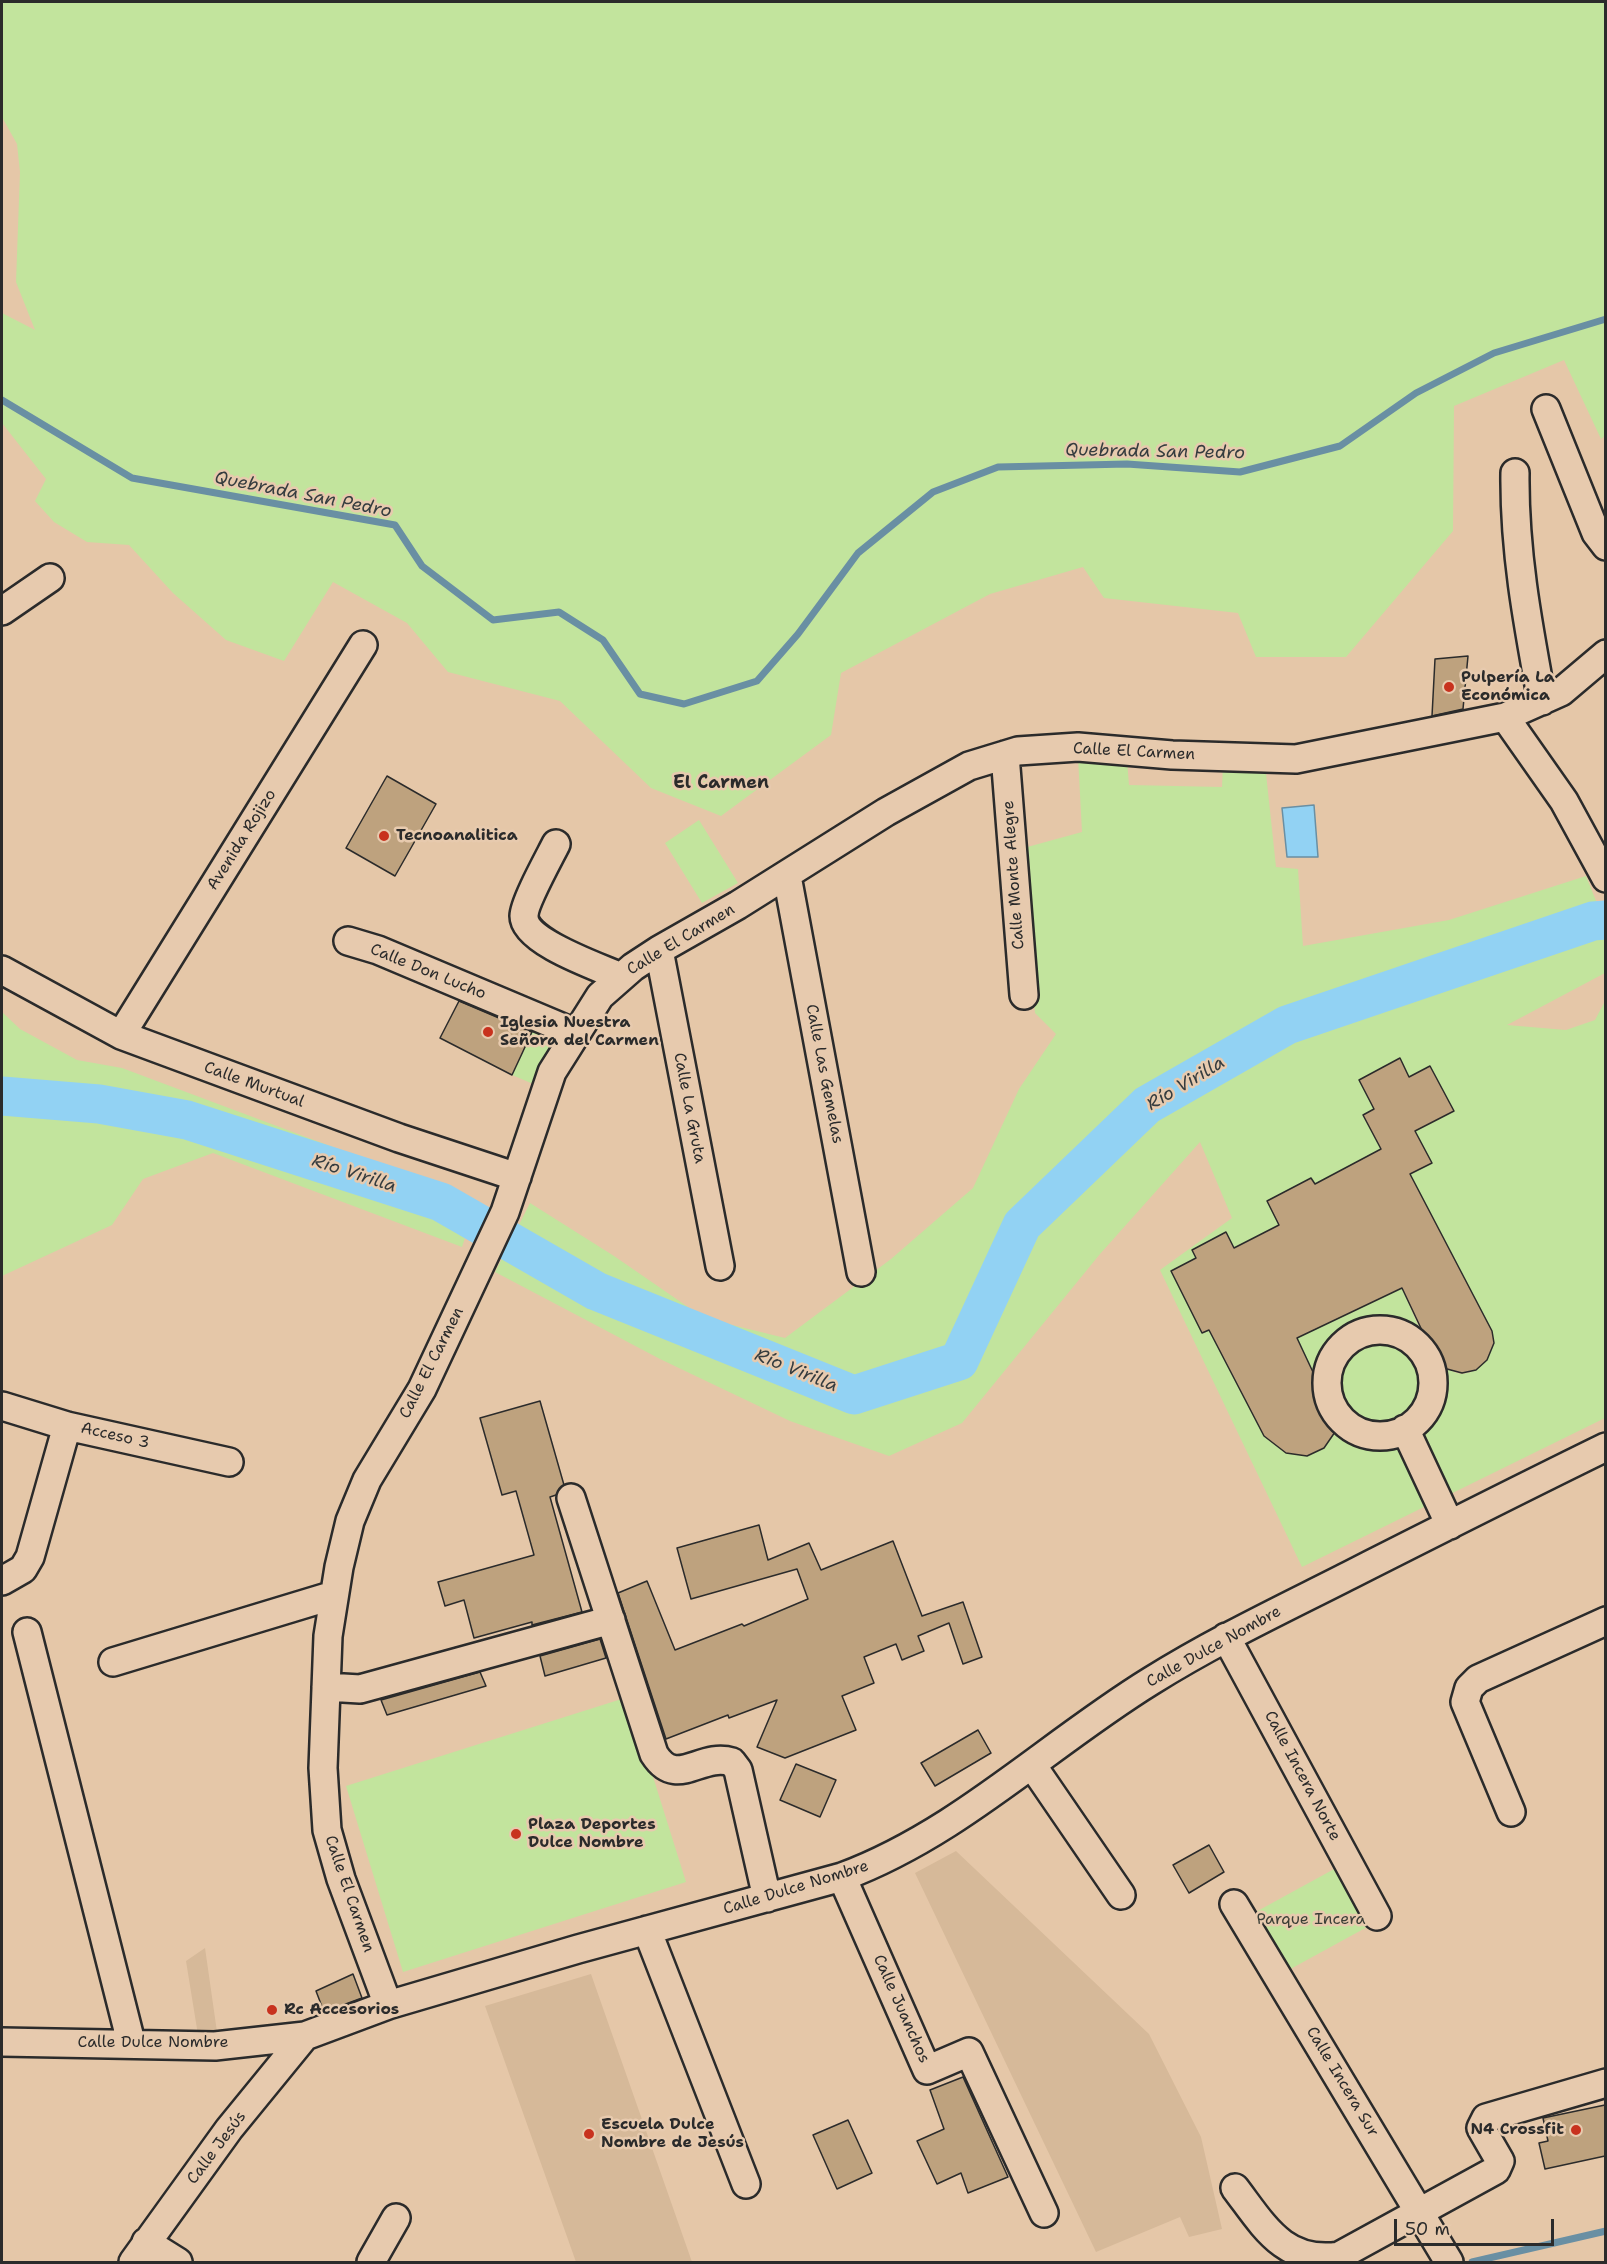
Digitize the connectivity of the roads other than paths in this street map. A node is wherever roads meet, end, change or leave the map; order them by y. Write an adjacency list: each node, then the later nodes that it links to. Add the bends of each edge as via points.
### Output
1 (1546, 409): 3 (street, via 1596,534)
2 (1515, 473): 8 (street, via 1514,526 1522,594)
3 (1605, 546)
4 (50, 578): 5 (street)
5 (2, 611)
6 (363, 645): 20 (street, Avenida Rojizo)
7 (1605, 654): 8 (street, Calle El Carmen, via 1561,692)
8 (1542, 701): 9 (street, Calle El Carmen)
9 (1505, 717): 10 (street, Calle El Carmen, via 1296,759 1078,747); 13 (street, via 1564,801)
10 (1005, 755): 12 (street, Calle El Carmen, via 969,766 938,783); 18 (street, Calle Monte Alegre)
11 (556, 844): 17 (street, via 524,912 525,925 536,938)
12 (787, 876): 15 (street, Calle El Carmen); 23 (street, Calle Las Gemelas)
13 (1605, 878)
14 (348, 941): 19 (street, Calle Don Lucho)
15 (659, 951): 17 (street, Calle El Carmen); 22 (street, Calle La Gruta)
16 (2, 970): 20 (street, Calle Murtual)
17 (621, 977): 19 (street, Calle El Carmen, via 600,996)
18 (1023, 995)
19 (575, 1033): 21 (street, Calle El Carmen, via 552,1072)
20 (122, 1035): 21 (street, Calle Murtual, via 399,1138)
21 (517, 1177): 32 (street, Calle El Carmen, via 505,1212 422,1389 367,1480 350,1521)
22 (720, 1266)
23 (861, 1272)
24 (2, 1406): 25 (street, Acceso 3)
25 (68, 1426): 28 (street, Acceso 3); 31 (street, via 30,1557 23,1569)
26 (1405, 1429): 30 (street)
27 (1605, 1447): 30 (street, Calle Dulce Nombre)
28 (229, 1462)
29 (571, 1498): 33 (street)
30 (1450, 1525): 36 (street, Calle Dulce Nombre)
31 (2, 1581)
32 (334, 1595): 37 (street); 38 (street, Calle El Carmen)
33 (611, 1620): 38 (street, via 360,1689); 43 (street, via 654,1754 662,1767 674,1771 723,1759 738,1770)
34 (1605, 1620): 40 (street, via 1478,1679 1468,1688 1465,1702)
35 (27, 1632): 50 (street)
36 (1226, 1637): 39 (street, Calle Dulce Nombre, via 1149,1682); 45 (street, Calle Incera Norte)
37 (113, 1662)
38 (326, 1687): 47 (street, Calle El Carmen, via 323,1768 327,1830)
39 (1032, 1765): 41 (street, Calle Dulce Nombre, via 906,1849); 42 (street)
40 (1511, 1812)
41 (842, 1877): 43 (street, Calle Dulce Nombre); 54 (street, Calle Juanchos, via 927,2070 969,2052)
42 (1120, 1895)
43 (767, 1898): 46 (street, Calle Dulce Nombre)
44 (1234, 1904): 55 (street, Calle Incera Sur)
45 (1377, 1916)
46 (647, 1930): 47 (street, Calle Dulce Nombre); 52 (street)
47 (388, 2005): 48 (street, Calle Dulce Nombre)
48 (305, 2036): 50 (street, Calle Dulce Nombre, via 215,2046); 57 (street, Calle Jesús)
49 (2, 2040): 50 (street, Calle Dulce Nombre)
50 (131, 2043)
51 (1605, 2083): 55 (street, via 1485,2118 1481,2128 1500,2166)
52 (746, 2184)
53 (1235, 2188): 55 (street, via 1281,2250 1306,2260 1325,2261 1340,2256)
54 (1044, 2213)
55 (1421, 2213): 60 (street, Calle Incera Sur)
56 (396, 2218): 59 (street)
57 (139, 2252): 58 (street)
58 (178, 2262)
59 (370, 2262)
60 (1448, 2262)

